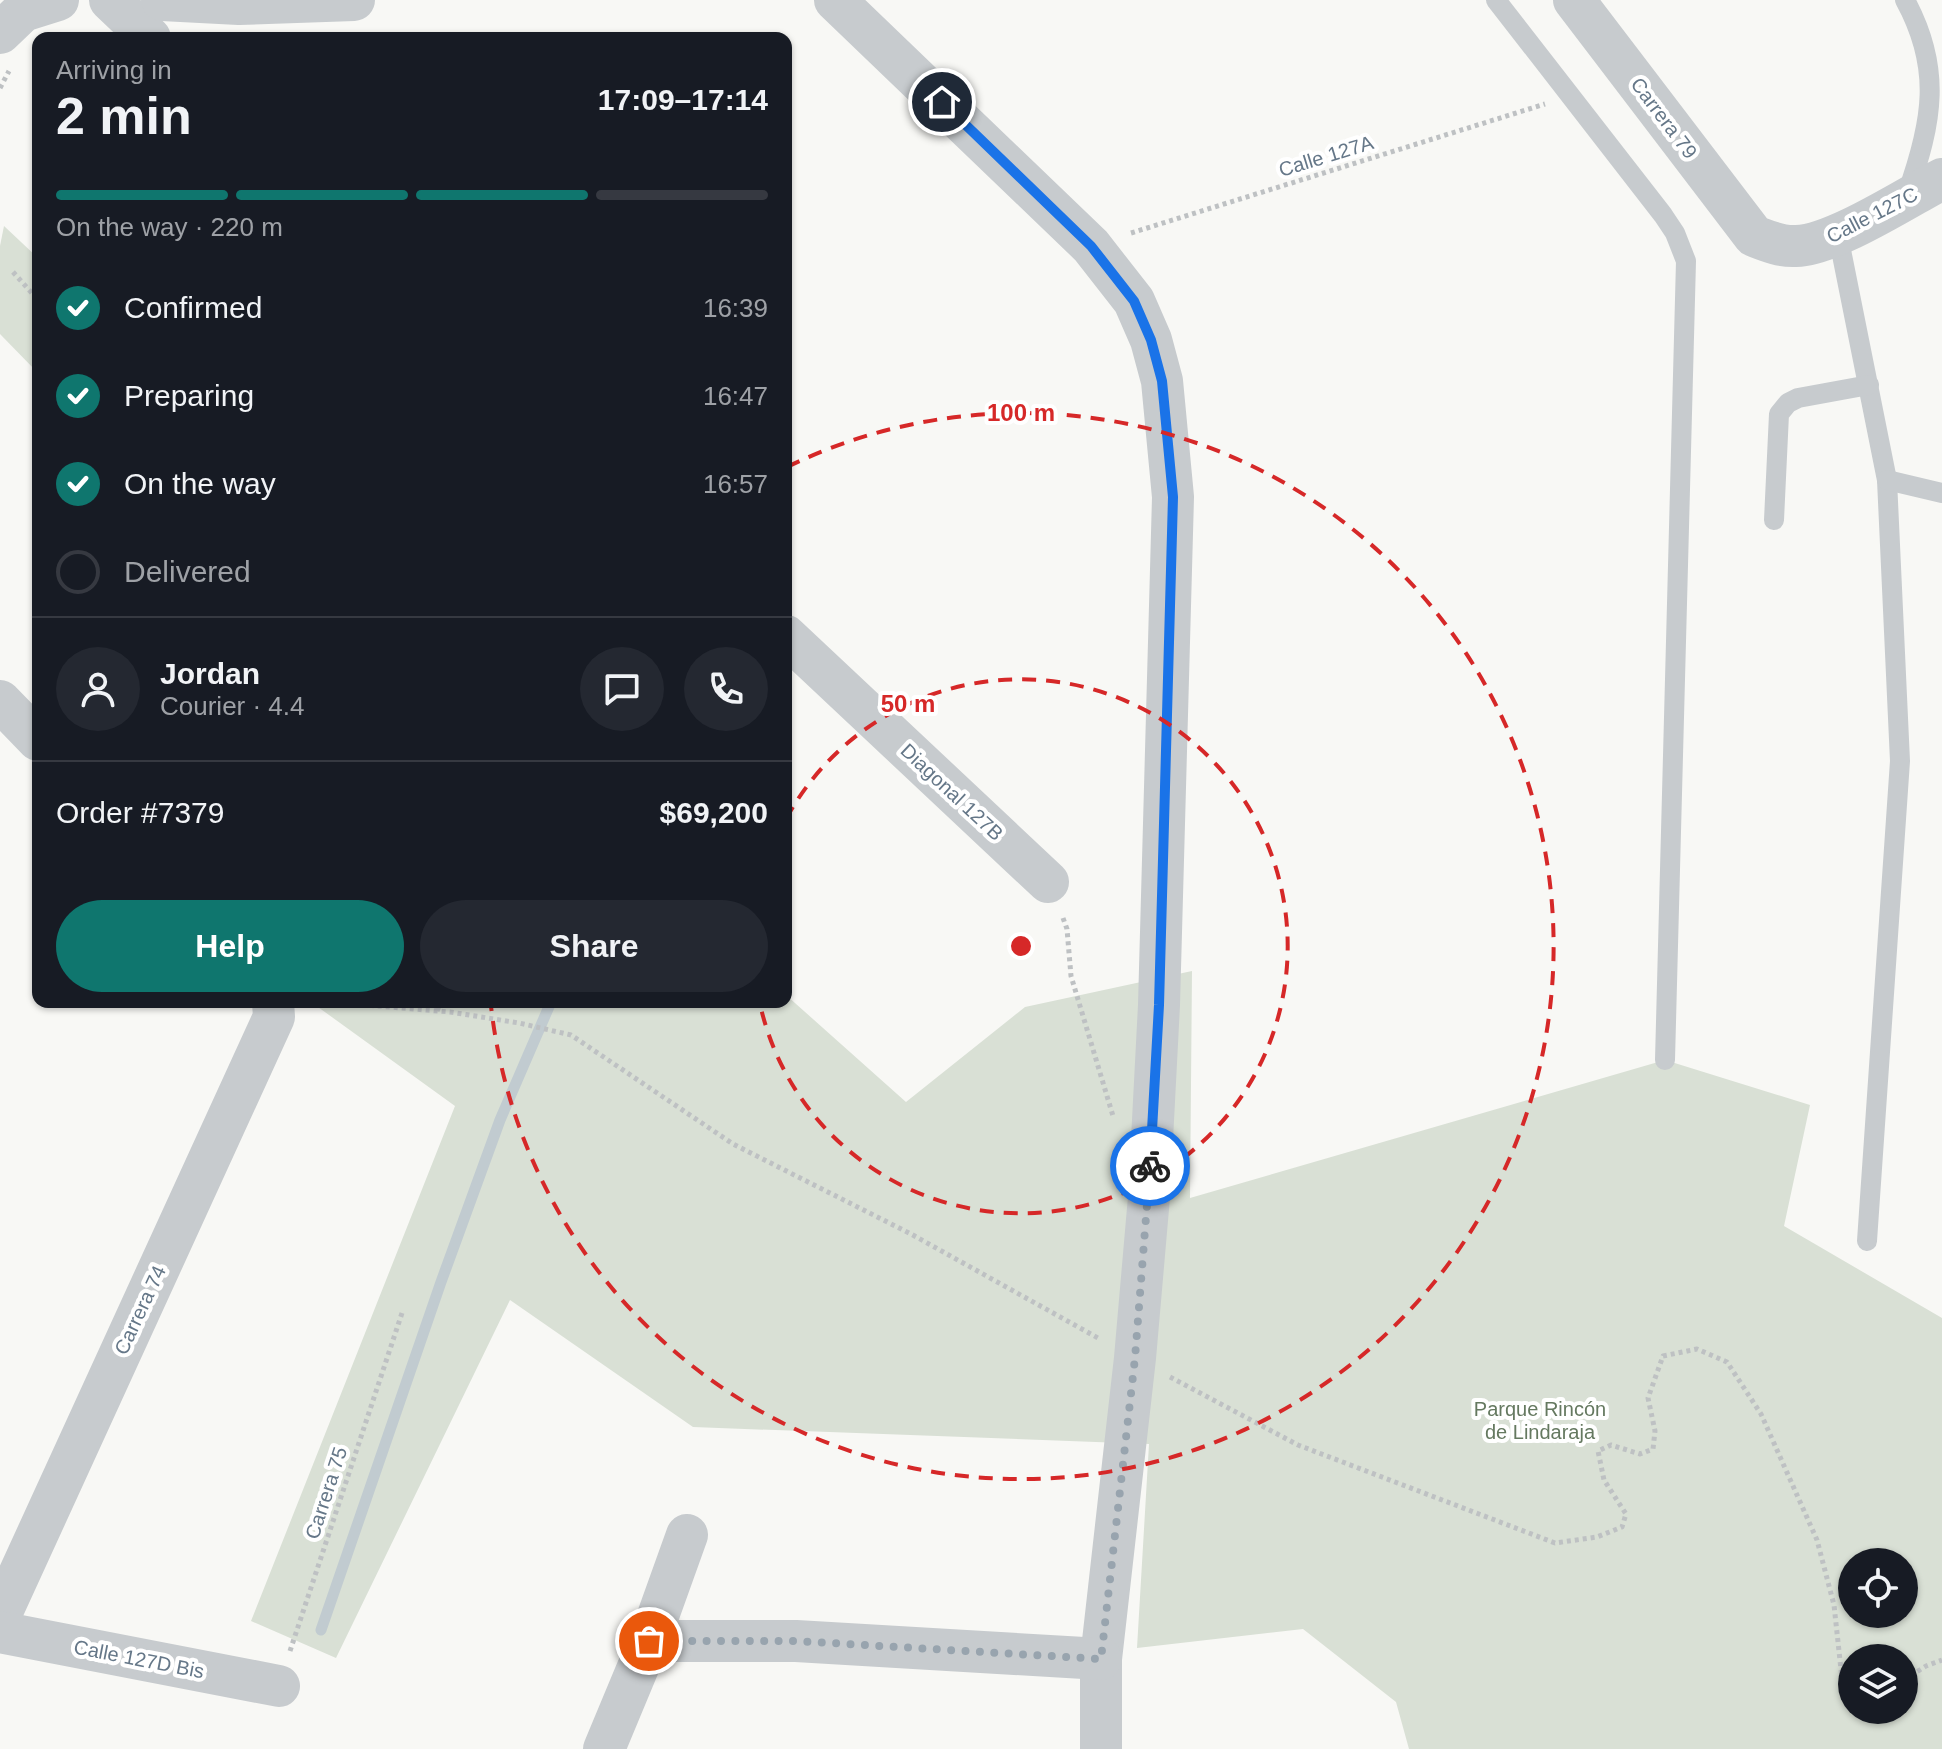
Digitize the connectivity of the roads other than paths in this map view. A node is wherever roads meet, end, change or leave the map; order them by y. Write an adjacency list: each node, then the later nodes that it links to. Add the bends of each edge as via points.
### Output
1 (110, 0): 8 (street)
2 (162, 0): 7 (street)
3 (835, 0): 28 (street, via 1091,246 1134,301 1162,381 1173,497 1159,1005 1135,1358)
4 (1496, 0): 22 (lane, via 1663,215 1686,261)
5 (1574, 0): 12 (street, Carrera 79)
6 (1905, 0): 10 (lane, via 1921,19 1939,77 1934,111)
7 (341, 13)
8 (144, 32)
9 (1942, 179): 10 (street, Calle 127C)
10 (1905, 198): 11 (street, Calle 127C)
11 (1838, 235): 12 (street, Calle 127C, via 1795,246); 13 (lane)
12 (1754, 236)
13 (1869, 385): 14 (lane); 16 (lane, via 1798,398 1779,414)
14 (1887, 480): 15 (lane); 23 (lane, via 1900,761)
15 (1942, 493)
16 (1774, 520)
17 (792, 642): 20 (street, Diagonal 127B)
18 (1, 702): 19 (street)
19 (32, 734)
20 (1048, 882)
21 (273, 1008): 25 (street, Carrera 74, via 274,1017)
22 (1665, 1060)
23 (1867, 1241)
24 (687, 1535): 27 (street)
25 (0, 1616)
26 (0, 1632): 29 (street, Calle 127D Bis)
27 (649, 1641): 28 (street, via 796,1641); 30 (street)
28 (1101, 1659): 31 (street)
29 (279, 1686)
30 (604, 1749)
31 (1101, 1749)

